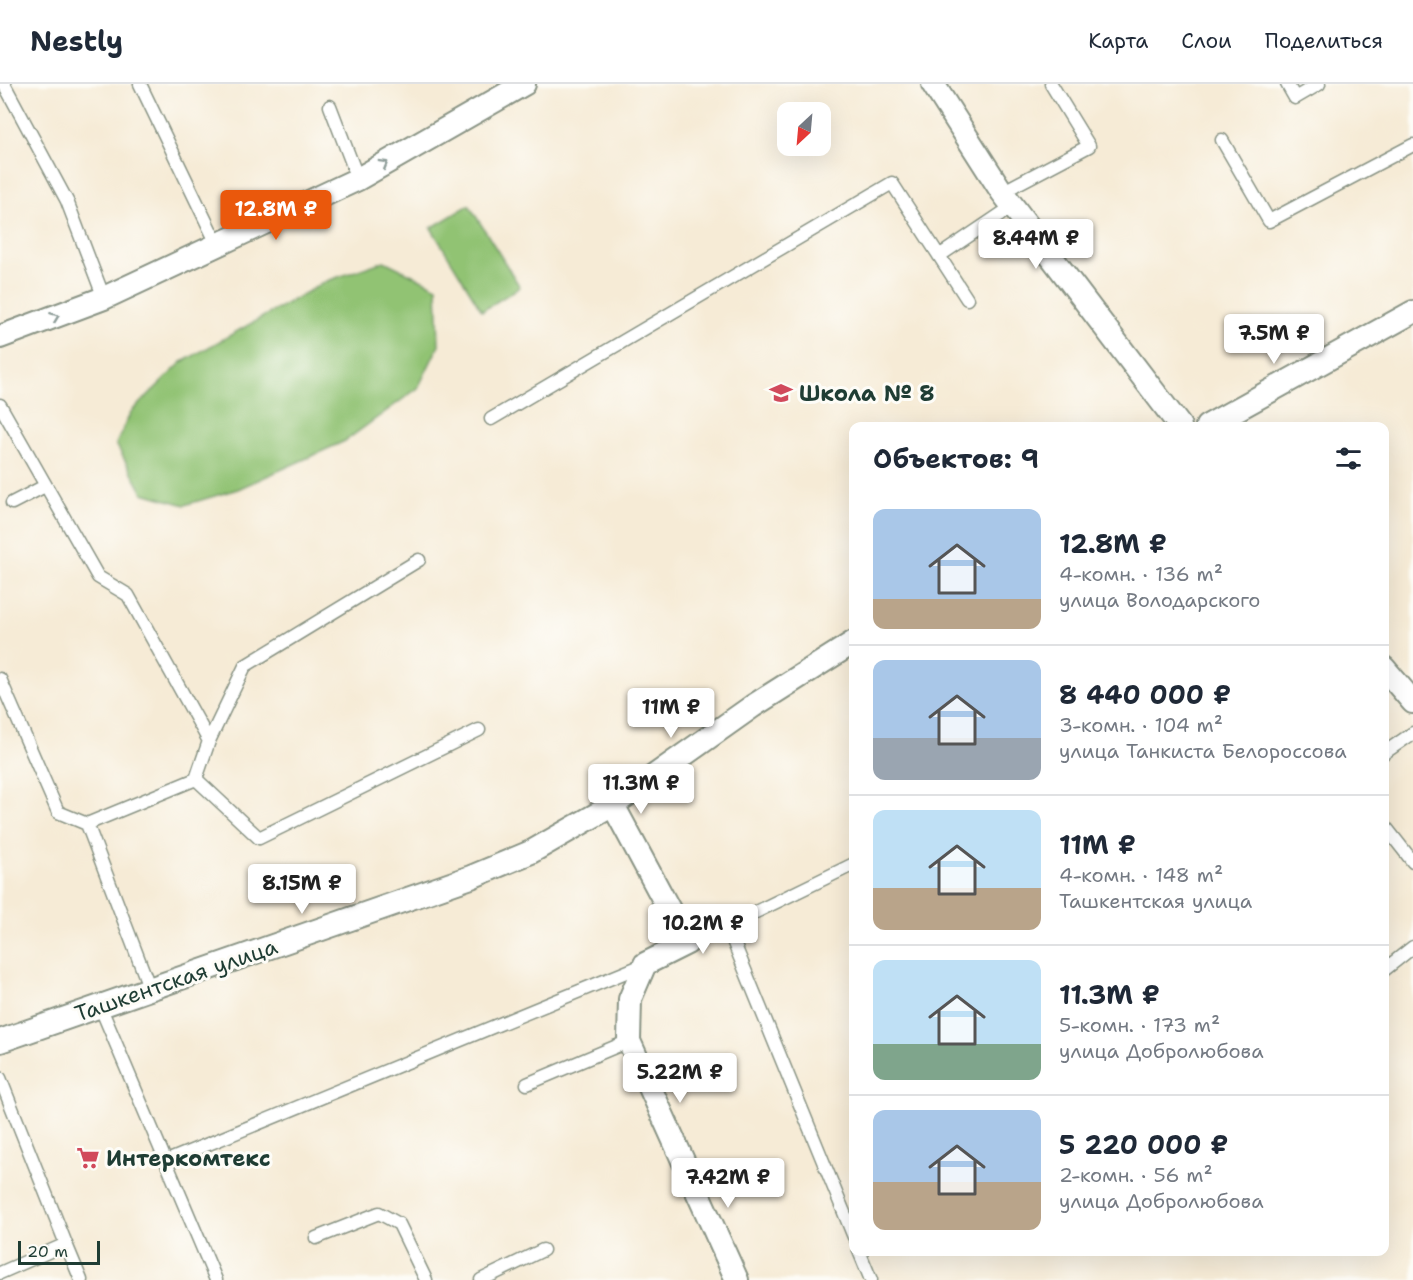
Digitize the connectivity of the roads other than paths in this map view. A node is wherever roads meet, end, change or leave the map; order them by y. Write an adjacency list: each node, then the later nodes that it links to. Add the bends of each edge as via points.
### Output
1 (4, 84): 15 (lane, via 67,201)
2 (140, 84): 13 (lane)
3 (524, 84): 11 (street, one-way to 3)
4 (933, 84): 12 (street)
5 (1051, 84): 12 (lane, via 1089,146)
6 (1287, 84): 7 (lane, via 1295,98)
7 (1320, 84)
8 (330, 106): 11 (lane)
9 (1222, 140): 10 (lane, via 1269,221)
10 (1413, 145)
11 (358, 179): 13 (street)
12 (1007, 199): 14 (lane); 21 (street)
13 (218, 246): 15 (street)
14 (939, 256): 16 (lane); 20 (lane, via 892,183)
15 (104, 298): 18 (street, one-way to 15)
16 (967, 299)
17 (1413, 312): 22 (street)
18 (0, 337)
19 (0, 405): 23 (lane)
20 (491, 419)
21 (1177, 422)
22 (1214, 422)
23 (45, 486): 24 (lane); 32 (lane, via 98,577 128,595)
24 (12, 503)
25 (419, 560): 32 (lane, via 244,666)
26 (849, 645): 35 (street, Ташкентская улица, via 753,706)
27 (1389, 674): 29 (street)
28 (0, 679): 36 (lane, via 58,812)
29 (1413, 702)
30 (479, 730): 34 (lane, via 259,838)
31 (1413, 733): 33 (lane)
32 (210, 741): 34 (lane)
33 (1389, 750)
34 (196, 779): 36 (lane)
35 (613, 806): 41 (street); 45 (street, Ташкентская улица, via 531,852 471,878)
36 (87, 824): 45 (lane)
37 (1389, 831): 38 (lane)
38 (1413, 862)
39 (849, 866): 40 (lane)
40 (728, 926): 41 (lane); 52 (lane)
41 (687, 943): 43 (street)
42 (1413, 947): 44 (lane)
43 (645, 964): 48 (street, via 630,999); 51 (lane)
44 (1389, 966)
45 (150, 989): 46 (street, Ташкентская улица)
46 (100, 1006): 47 (street, Ташкентская улица); 51 (lane)
47 (0, 1041)
48 (629, 1041): 50 (lane); 62 (street)
49 (0, 1078): 54 (lane)
50 (527, 1084)
51 (167, 1161): 59 (lane)
52 (849, 1225)
53 (316, 1238): 60 (lane, via 379,1213 399,1224)
54 (66, 1244): 57 (lane); 58 (lane)
55 (543, 1250): 61 (lane)
56 (861, 1256): 63 (lane)
57 (0, 1273)
58 (81, 1280)
59 (216, 1280)
60 (426, 1280)
61 (481, 1280)
62 (737, 1280)
63 (871, 1280)

